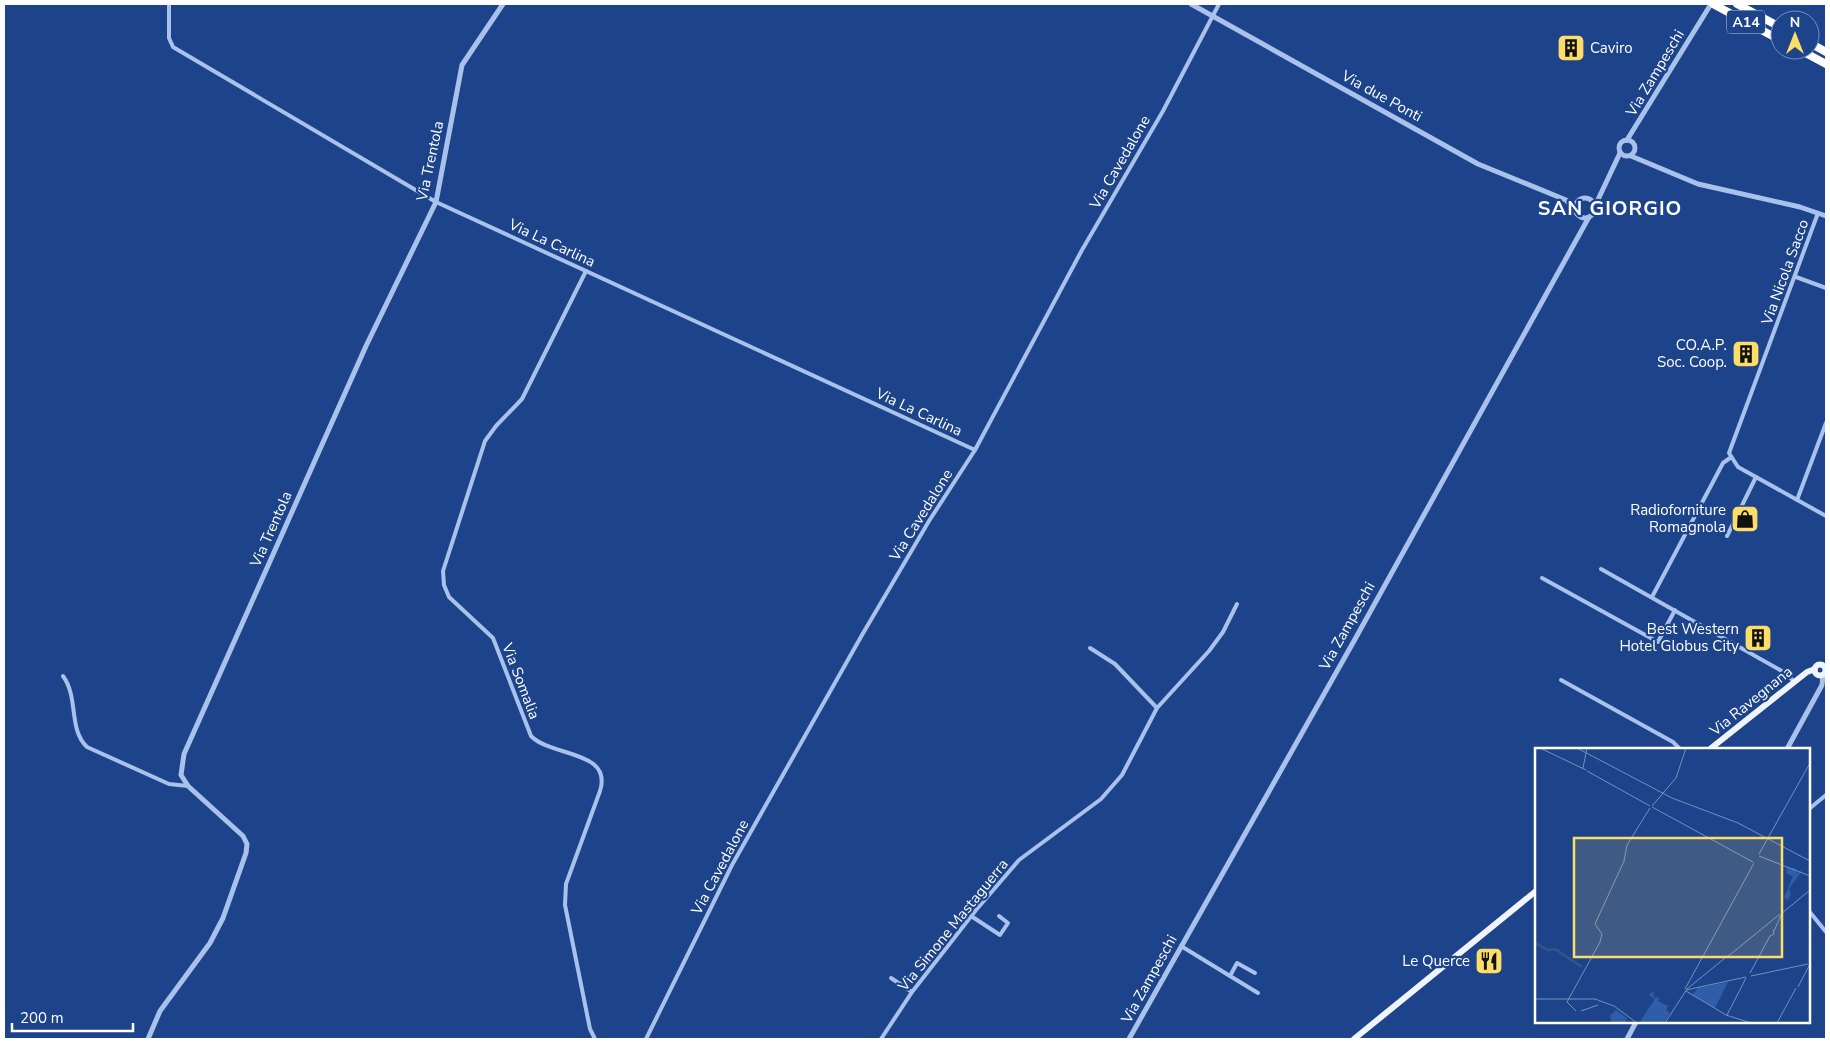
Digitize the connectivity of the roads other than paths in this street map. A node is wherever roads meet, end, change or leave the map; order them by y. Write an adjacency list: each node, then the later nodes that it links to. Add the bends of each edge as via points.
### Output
1 (169, 4): 19 (street, Via La Carlina, via 169,38 173,47)
2 (503, 4): 19 (street, Via Trentola, via 462,65)
3 (1191, 4): 7 (street, Via due Ponti)
4 (1219, 4): 7 (street, Via Cavedalone)
5 (1712, 4): 9 (highway, A14); 10 (street, Via Zampeschi)
6 (1737, 4): 8 (highway, A14)
7 (1212, 15): 17 (street, Via due Ponti, via 1478,164); 31 (street, Via Cavedalone)
8 (1770, 22)
9 (1770, 35)
10 (1635, 130): 11 (street, Via Zampeschi); 12 (street, Via Zampeschi)
11 (1627, 140): 12 (street); 13 (street, Via Zampeschi, via 1620,143)
12 (1634, 146): 13 (street, Via Zampeschi); 14 (street)
13 (1625, 155): 14 (street); 15 (street, via 1615,164)
14 (1644, 161): 22 (street, via 1698,184)
15 (1598, 197): 18 (street); 20 (street)
16 (1580, 199): 17 (street, Via due Ponti); 18 (street); 21 (street)
17 (1566, 200): 21 (street, Via due Ponti)
18 (1590, 200): 20 (street)
19 (436, 202): 27 (street, Via La Carlina); 52 (street, Via Trentola, via 362,355 184,754 181,775)
20 (1594, 206): 25 (street)
21 (1575, 210): 24 (street)
22 (1818, 213): 23 (street); 28 (street, Via Nicola Sacco)
23 (1826, 216)
24 (1582, 217): 25 (street); 26 (street)
25 (1589, 217): 26 (street, Via Zampeschi)
26 (1585, 224): 60 (street, Via Zampeschi)
27 (586, 271): 31 (street, Via La Carlina); 69 (street, Via Somalia, via 522,399 485,441 443,571 449,597 493,638 531,736 538,744 594,763 601,774 602,784 566,884 565,905 590,1029)
28 (1796, 277): 29 (street); 32 (street, Via Nicola Sacco, via 1729,448)
29 (1826, 288)
30 (1826, 423): 34 (street)
31 (975, 450): 70 (street, Via Cavedalone, via 896,578 732,865)
32 (1730, 458): 33 (street); 39 (street, via 1721,467)
33 (1756, 478): 34 (street); 36 (street)
34 (1797, 500): 35 (street)
35 (1826, 516)
36 (1727, 536)
37 (1601, 569): 39 (street)
38 (1542, 578): 41 (street, via 1658,642)
39 (1652, 597): 41 (street)
40 (1237, 604): 48 (street, Via Simone Mastaguerra, via 1209,651)
41 (1676, 610): 47 (street, via 1787,674)
42 (1090, 648): 48 (street, via 1115,664)
43 (1825, 665): 44 (main road)
44 (1818, 673): 47 (main road, Via Ravegnana, via 1807,672); 51 (street, via 1822,685)
45 (63, 676): 52 (street, via 71,690 77,732 87,747 169,784)
46 (1561, 680): 49 (street)
47 (1794, 682): 50 (main road, Via Ravegnana)
48 (1157, 708): 57 (street, Via Simone Mastaguerra, via 1122,775 1101,799 1019,860)
49 (1679, 748)
50 (1711, 748)
51 (1788, 748)
52 (188, 786): 68 (street, via 243,836 247,844 246,853 223,918 210,944 160,1011)
53 (1826, 795): 54 (street)
54 (1810, 808)
55 (1535, 892): 67 (main road)
56 (1810, 912): 59 (street)
57 (971, 916): 58 (street, via 1000,935 1008,923); 64 (street, Via Simone Mastaguerra)
58 (999, 916)
59 (1826, 932)
60 (1181, 946): 62 (street); 72 (street, Via Zampeschi)
61 (1255, 973): 62 (street, via 1238,963)
62 (1230, 976): 65 (street)
63 (891, 978): 64 (street)
64 (912, 992): 71 (street, Via Simone Mastaguerra)
65 (1258, 993)
66 (1635, 1023): 75 (street)
67 (1364, 1032): 73 (main road); 74 (main road)
68 (148, 1039)
69 (595, 1039)
70 (646, 1039)
71 (882, 1039)
72 (1129, 1039)
73 (1354, 1039)
74 (1360, 1039)
75 (1627, 1039)

